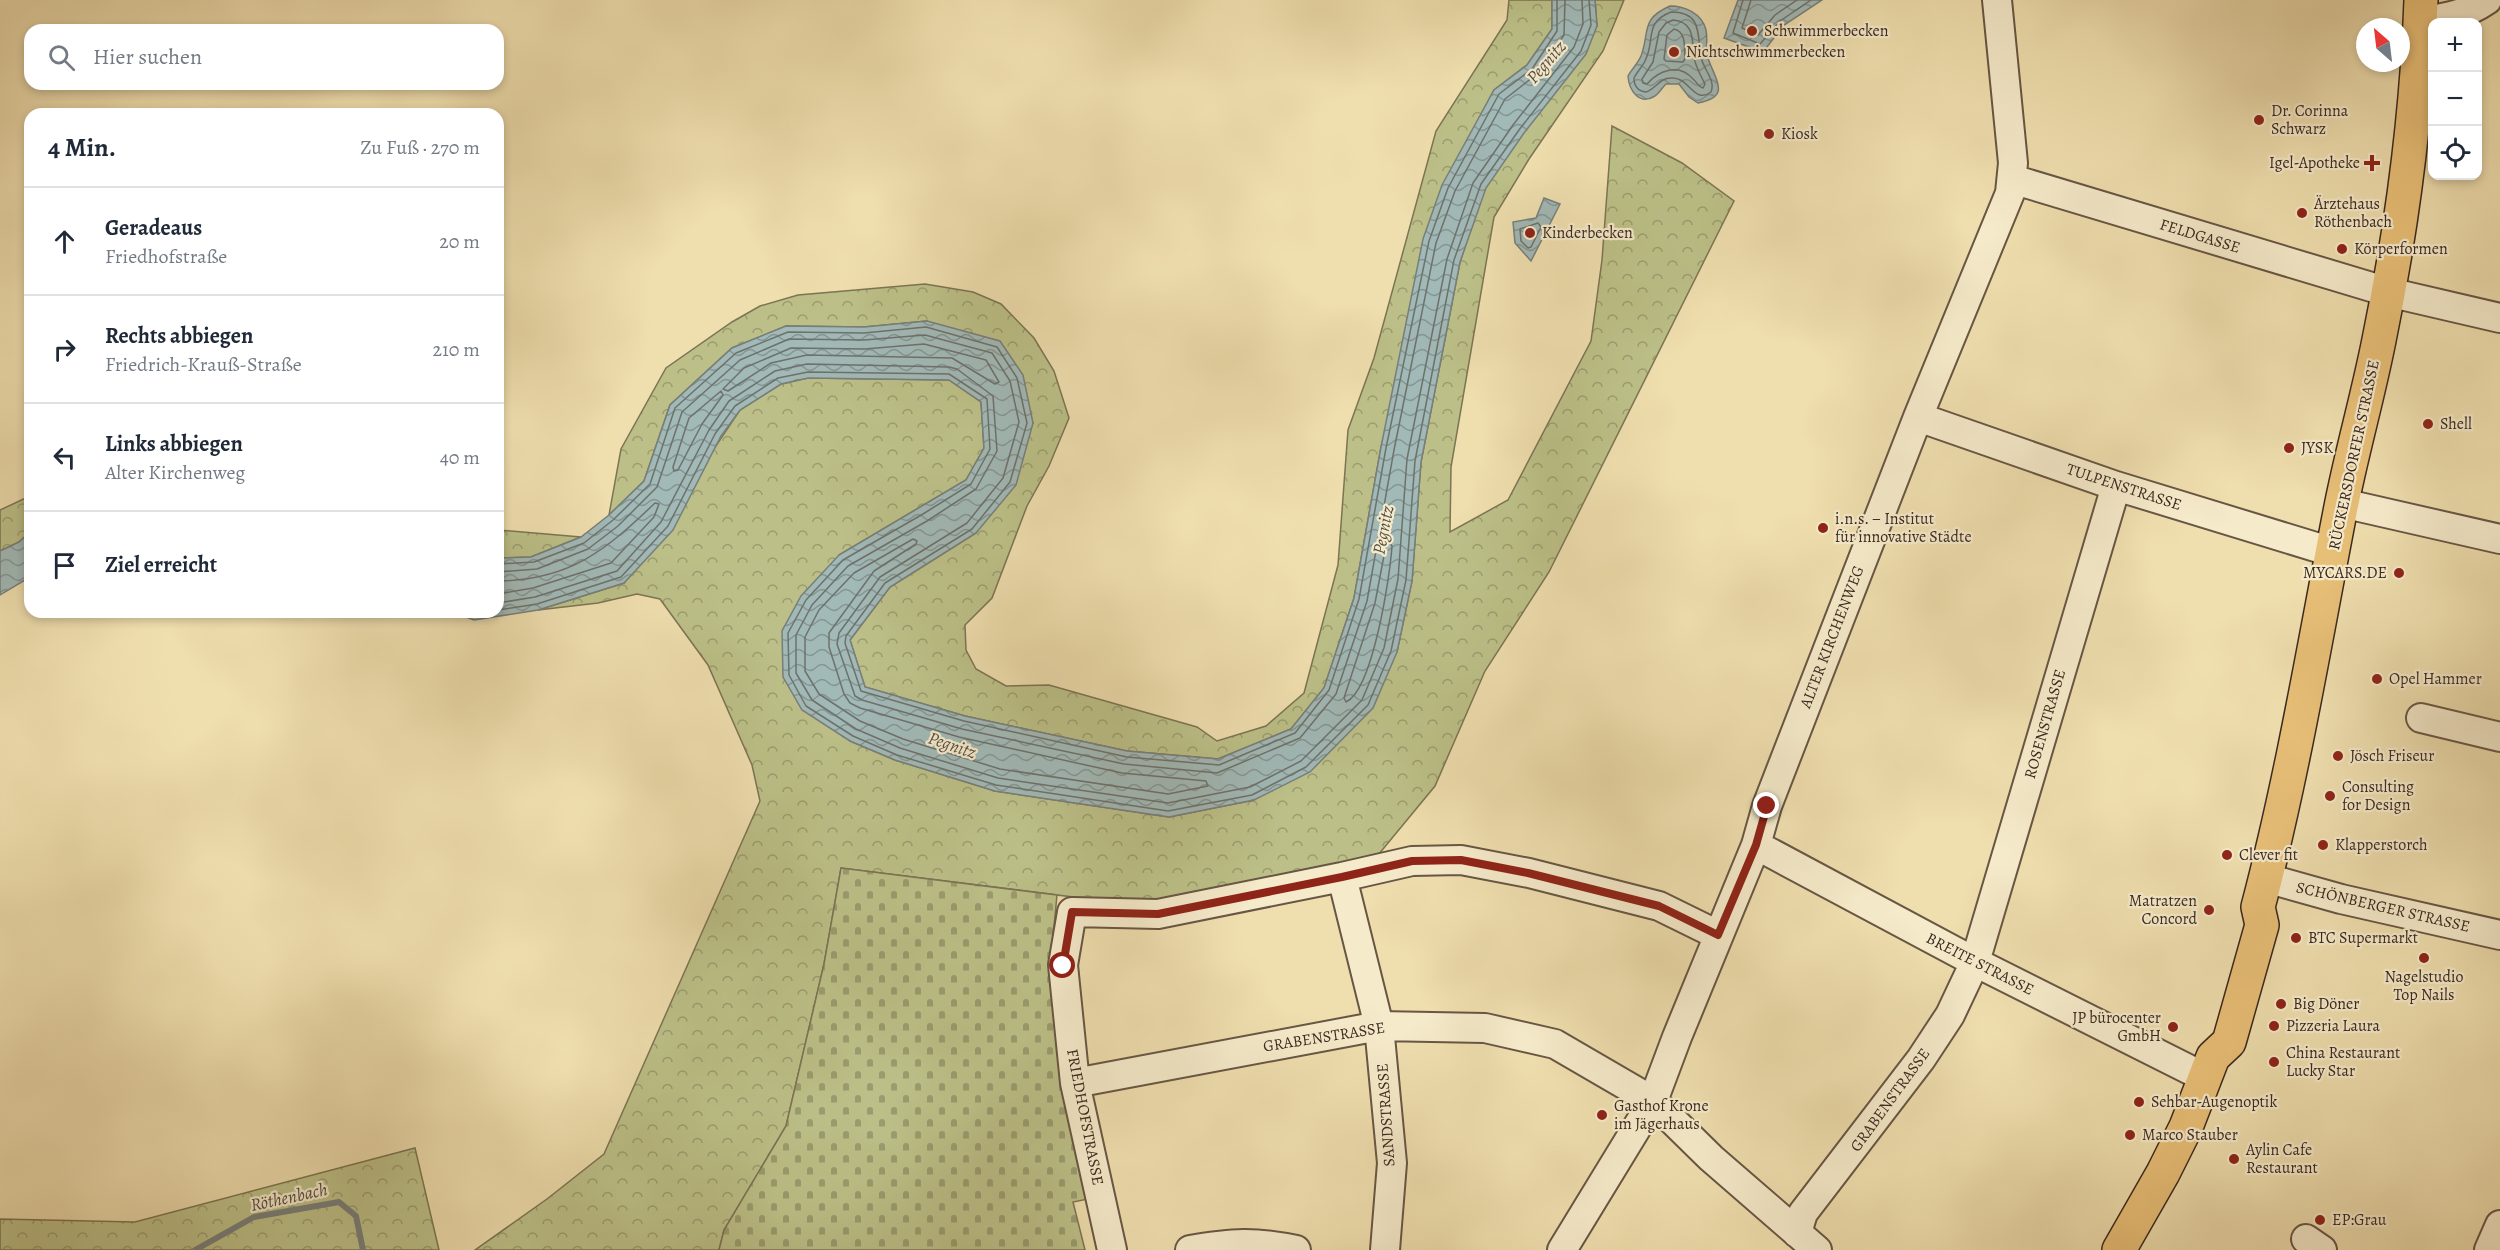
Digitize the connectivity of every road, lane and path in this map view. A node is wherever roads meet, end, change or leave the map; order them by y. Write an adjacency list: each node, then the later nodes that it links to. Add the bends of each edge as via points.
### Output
1 (1997, 0): 4 (street, ALTER KIRCHENWEG)
2 (2487, 0): 3 (street, via 2454,17)
3 (2421, 10): 5 (main road, RÜCKERSDORFER STRASSE, via 2410,160)
4 (2012, 179): 5 (street, FELDGASSE); 7 (street, ALTER KIRCHENWEG, via 2010,193)
5 (2388, 292): 6 (street, FELDGASSE); 9 (main road, RÜCKERSDORFER STRASSE)
6 (2500, 318)
7 (1918, 417): 8 (street, TULPENSTRASSE); 14 (street, ALTER KIRCHENWEG, via 1767,806)
8 (2116, 486): 11 (street, TULPENSTRASSE); 19 (street, ROSENSTRASSE)
9 (2342, 503): 10 (street); 11 (main road, RÜCKERSDORFER STRASSE)
10 (2500, 539)
11 (2332, 552): 16 (main road, RÜCKERSDORFER STRASSE)
12 (2421, 718): 13 (street)
13 (2500, 738)
14 (1756, 845): 17 (street, ALTER KIRCHENWEG); 19 (street, BREITE STRASSE)
15 (1342, 877): 17 (street, via 1412,861 1461,860 1659,906); 20 (street, SANDSTRASSE); 22 (street, FRIEDHOFSTRASSE, via 1158,914 1072,912 1063,966)
16 (2262, 892): 18 (street, SCHÖNBERGER STRASSE, via 2341,899); 21 (main road, RÜCKERSDORFER STRASSE, via 2262,926 2229,1042)
17 (1718, 935): 23 (street, ALTER KIRCHENWEG)
18 (2500, 935)
19 (1975, 962): 21 (street, BREITE STRASSE); 25 (street, GRABENSTRASSE, via 1950,1015 1921,1059 1803,1213)
20 (1379, 1026): 22 (street, GRABENSTRASSE); 23 (street, GRABENSTRASSE, via 1485,1028 1555,1044); 29 (street, SANDSTRASSE, via 1392,1163)
21 (2209, 1068): 31 (main road, RÜCKERSDORFER STRASSE, via 2163,1173)
22 (1075, 1083): 26 (street, FRIEDHOFSTRASSE)
23 (1653, 1101): 25 (street, GRABENSTRASSE, via 1711,1158); 30 (street, ALTER KIRCHENWEG)
24 (2500, 1225): 32 (street)
25 (1807, 1241)
26 (1112, 1250)
27 (1190, 1250): 28 (street, via 1231,1243)
28 (1296, 1250)
29 (1385, 1250)
30 (1562, 1250)
31 (2119, 1250)
32 (2489, 1250)

